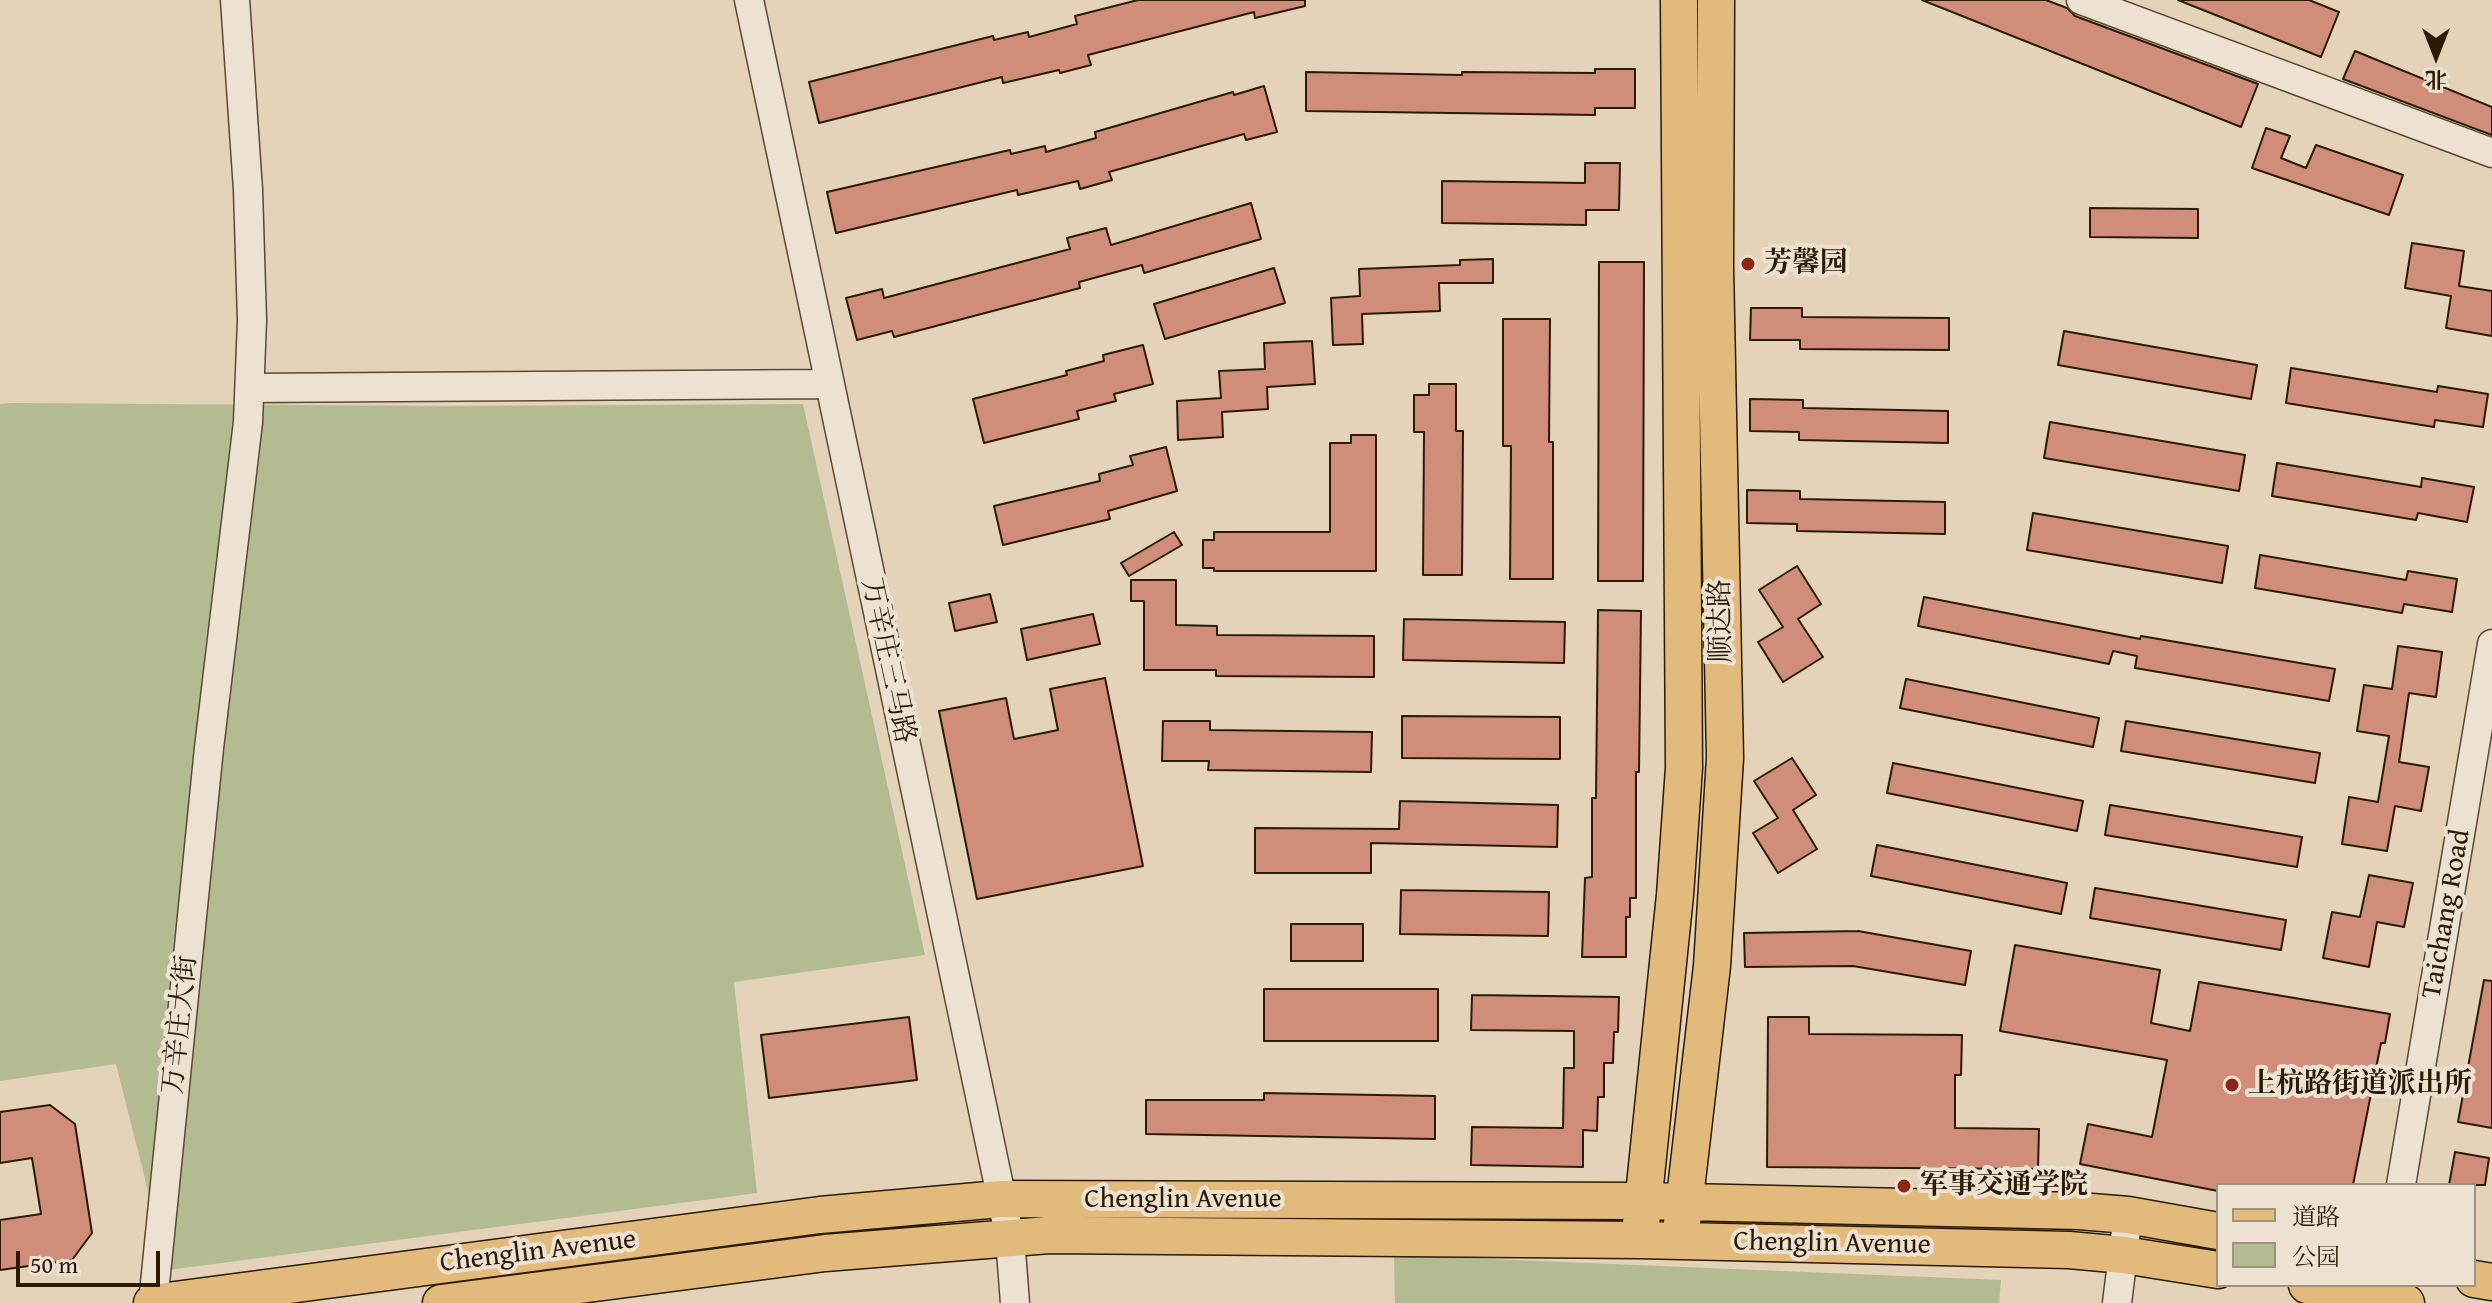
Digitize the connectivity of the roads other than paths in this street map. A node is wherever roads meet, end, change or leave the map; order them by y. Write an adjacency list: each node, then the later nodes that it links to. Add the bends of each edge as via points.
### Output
1 (235, 0): 9 (street, 万辛庄大街, via 248,190)
2 (749, 0): 8 (street, 万辛庄三马路)
3 (1679, 0): 15 (main road, 顺达路, via 1684,768)
4 (1716, 0): 16 (main road, 顺达路, via 1715,266 1725,758 1712,966)
5 (2081, 0): 6 (street)
6 (2118, 7): 7 (street)
7 (2492, 153)
8 (828, 384): 9 (street); 14 (street, 万辛庄三马路)
9 (250, 388): 26 (street, 万辛庄大街)
10 (2492, 644): 12 (street, Taichang Road)
11 (2492, 735): 13 (street, Taichang Road)
12 (2401, 1183)
13 (2419, 1183)
14 (1000, 1199): 15 (main road, Chenglin Avenue); 19 (street, 万辛庄三马路); 26 (main road, Chenglin Avenue, via 820,1215)
15 (1643, 1201): 16 (main road, Chenglin Avenue); 20 (main road, 顺达路)
16 (1685, 1202): 17 (main road, Chenglin Avenue); 21 (main road, 顺达路)
17 (2128, 1215): 18 (main road, Chenglin Avenue); 22 (street)
18 (2216, 1231)
19 (1010, 1238): 20 (main road, Chenglin Avenue, via 1172,1234); 27 (main road, Chenglin Avenue, via 825,1253); 28 (street, 万辛庄三马路)
20 (1639, 1240): 21 (main road, Chenglin Avenue)
21 (1679, 1240): 22 (main road, Chenglin Avenue)
22 (2124, 1255): 23 (main road, Chenglin Avenue); 29 (street)
23 (2216, 1270)
24 (2327, 1287): 25 (main road)
25 (2395, 1294)
26 (153, 1303)
27 (441, 1303)
28 (1015, 1303)
29 (2117, 1303)

